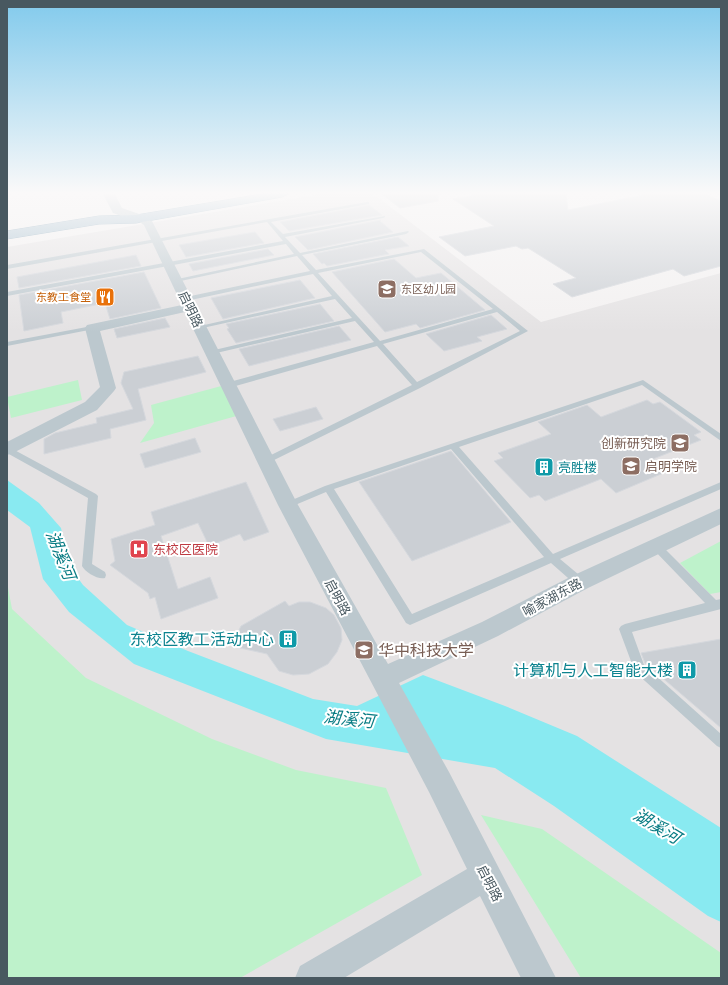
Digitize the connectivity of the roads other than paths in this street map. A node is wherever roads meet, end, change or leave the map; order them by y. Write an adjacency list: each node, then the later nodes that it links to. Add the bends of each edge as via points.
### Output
1 (157, 240): 5 (street, 启明路); 6 (lane)
2 (367, 240): 4 (lane)
3 (287, 242): 4 (lane); 5 (lane)
4 (298, 254): 7 (lane); 8 (lane)
5 (168, 264): 8 (street, 启明路); 9 (lane)
6 (7, 267)
7 (314, 272): 10 (lane); 11 (lane); 12 (lane, via 422,250)
8 (176, 280): 11 (street, 启明路)
9 (7, 294)
10 (336, 297): 13 (lane); 15 (lane)
11 (188, 303): 14 (street); 15 (street, 启明路)
12 (496, 310): 17 (lane); 20 (lane, via 524,331)
13 (355, 319): 17 (lane); 18 (lane)
14 (92, 328): 16 (lane); 23 (street, via 108,388 90,406)
15 (200, 328): 18 (street, 启明路)
16 (7, 344)
17 (378, 344): 19 (lane); 20 (lane)
18 (212, 352): 19 (street, 启明路)
19 (229, 385): 24 (street, 启明路)
20 (417, 386): 24 (lane)
21 (721, 438): 22 (lane, via 643,382)
22 (453, 446): 26 (lane); 30 (lane)
23 (7, 449): 31 (lane, via 93,496 87,566)
24 (266, 460): 27 (street, 启明路)
25 (721, 485): 30 (lane)
26 (328, 488): 27 (lane); 30 (lane, via 410,620)
27 (288, 505): 34 (street, 启明路)
28 (721, 515): 29 (street, 喻家湖东路)
29 (656, 546): 32 (street, 喻家湖东路); 33 (lane)
30 (550, 558): 32 (lane)
31 (101, 575)
32 (580, 582): 34 (street, 喻家湖东路, via 490,630)
33 (717, 604): 35 (lane, via 625,629 639,668)
34 (382, 680): 36 (street, 启明路, via 439,782)
35 (721, 742)
36 (486, 875): 37 (street); 38 (street, 启明路)
37 (312, 978)
38 (540, 978)

